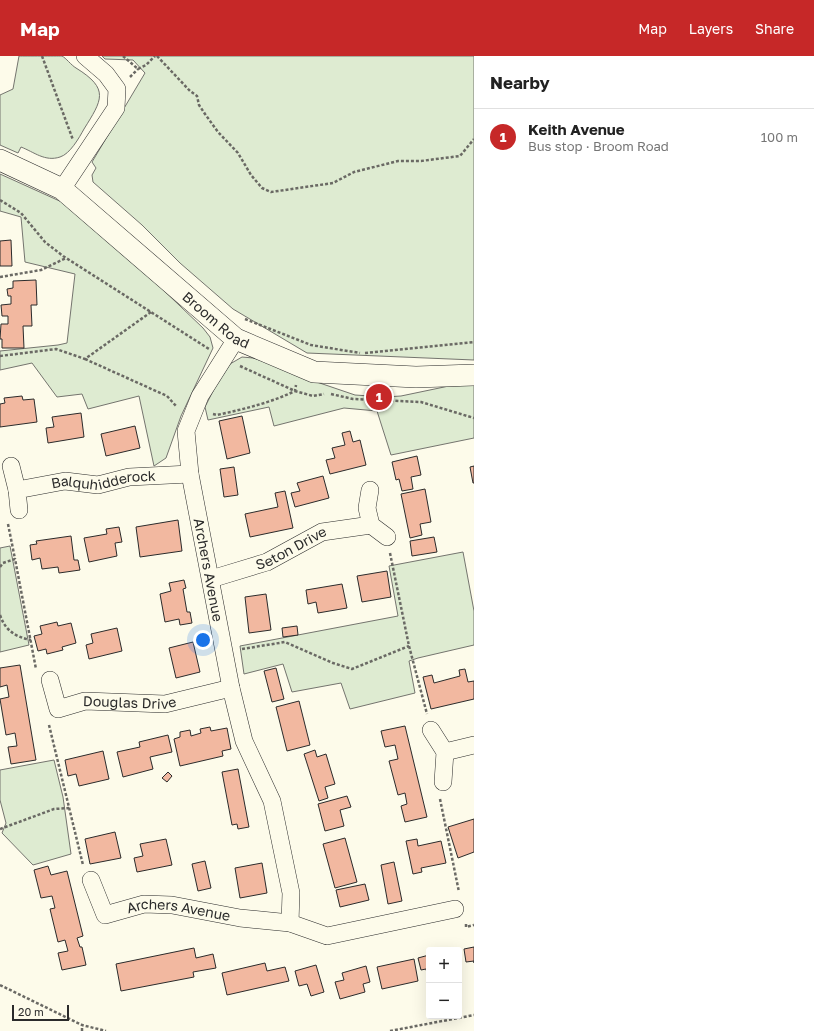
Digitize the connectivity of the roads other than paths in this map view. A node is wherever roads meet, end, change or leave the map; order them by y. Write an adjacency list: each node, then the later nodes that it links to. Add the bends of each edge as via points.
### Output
1 (85, 56): 3 (street, via 106,74 117,89 116,108)
2 (0, 160): 3 (street, Broom Road)
3 (62, 189): 4 (street, Broom Road)
4 (236, 339): 5 (street, Broom Road, via 314,372 416,377); 7 (street, Archers Avenue, via 200,396 186,431)
5 (474, 375)
6 (10, 466): 8 (street)
7 (190, 474): 8 (street, Balquhidderock, via 129,477 98,485 65,481); 13 (street, Archers Avenue)
8 (17, 490): 10 (street)
9 (370, 490): 11 (street, via 368,508)
10 (18, 510)
11 (371, 525): 12 (street); 13 (street, Seton Drive, via 322,532 267,562)
12 (387, 537)
13 (211, 579): 15 (street, Archers Avenue)
14 (44, 677): 15 (street, Douglas Drive, via 58,709 85,701 165,704)
15 (231, 688): 22 (street, Archers Avenue, via 244,741 272,801 291,893)
16 (431, 730): 18 (street)
17 (474, 745): 18 (street)
18 (445, 752): 19 (street)
19 (444, 782)
20 (91, 880): 22 (street, Archers Avenue, via 105,915 144,904 172,905 240,918)
21 (460, 910): 22 (street, Archers Avenue, via 327,936)
22 (290, 923)

